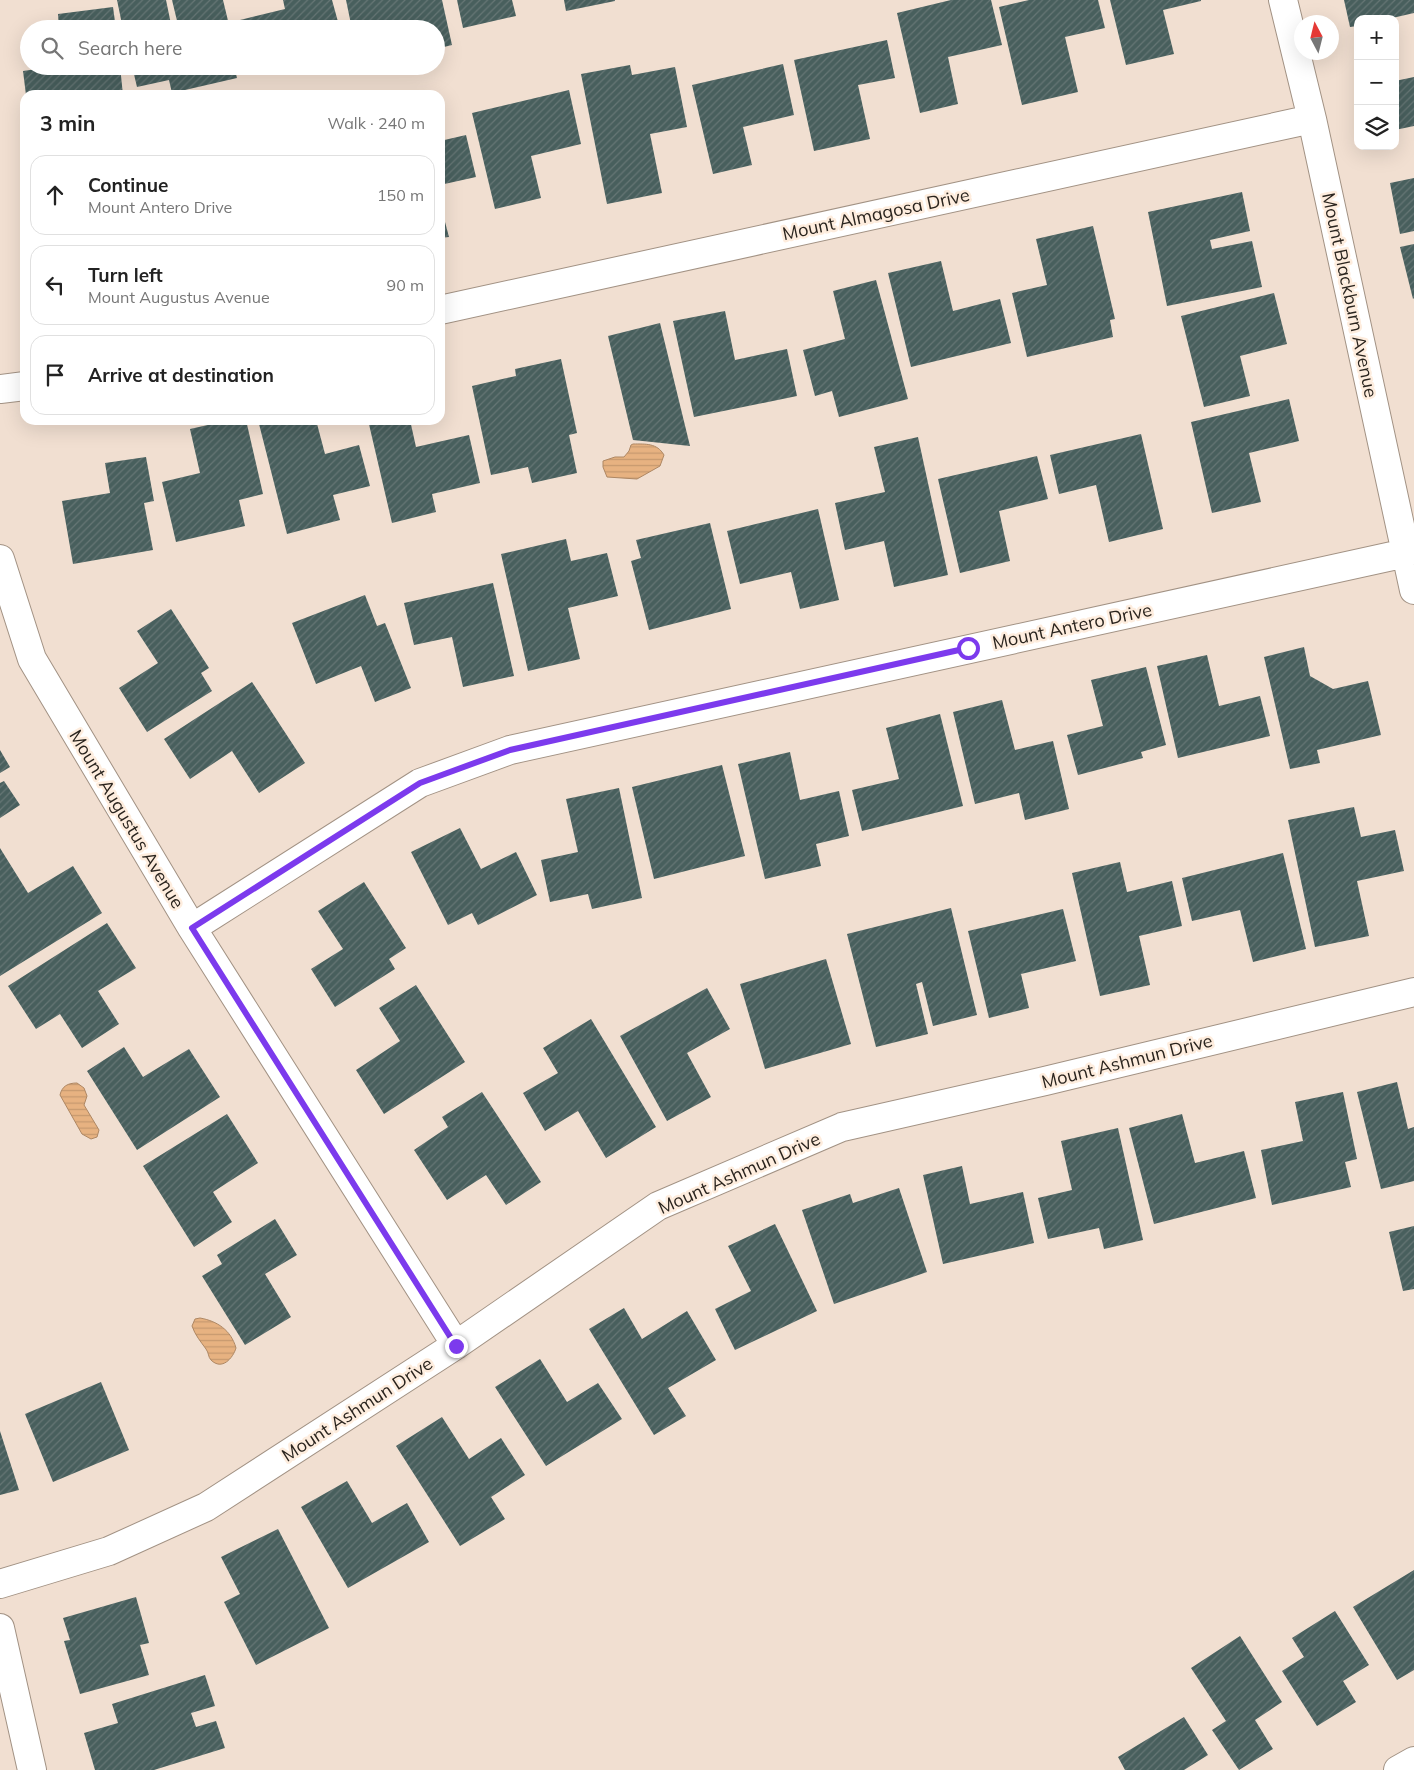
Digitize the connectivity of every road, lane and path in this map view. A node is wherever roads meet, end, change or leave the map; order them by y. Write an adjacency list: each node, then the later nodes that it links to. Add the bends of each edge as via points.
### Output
1 (1283, 0): 2 (street, Mount Blackburn Avenue)
2 (1312, 119): 3 (street, Mount Almagosa Drive); 6 (street, Mount Blackburn Avenue)
3 (445, 309)
4 (20, 387): 5 (street)
5 (0, 389)
6 (1406, 553): 8 (street, Mount Blackburn Avenue); 9 (street, Mount Antero Drive, via 510,750 420,783)
7 (0, 559): 9 (street, Mount Augustus Avenue, via 32,659)
8 (1414, 590)
9 (192, 928): 11 (street, Mount Augustus Avenue)
10 (1414, 992): 11 (street, Mount Ashmun Drive, via 842,1127 658,1206)
11 (456, 1346): 12 (street, Mount Ashmun Drive, via 206,1507 109,1550)
12 (0, 1584)
13 (0, 1628): 15 (street)
14 (1414, 1760): 16 (street)
15 (32, 1770)
16 (1398, 1770)

